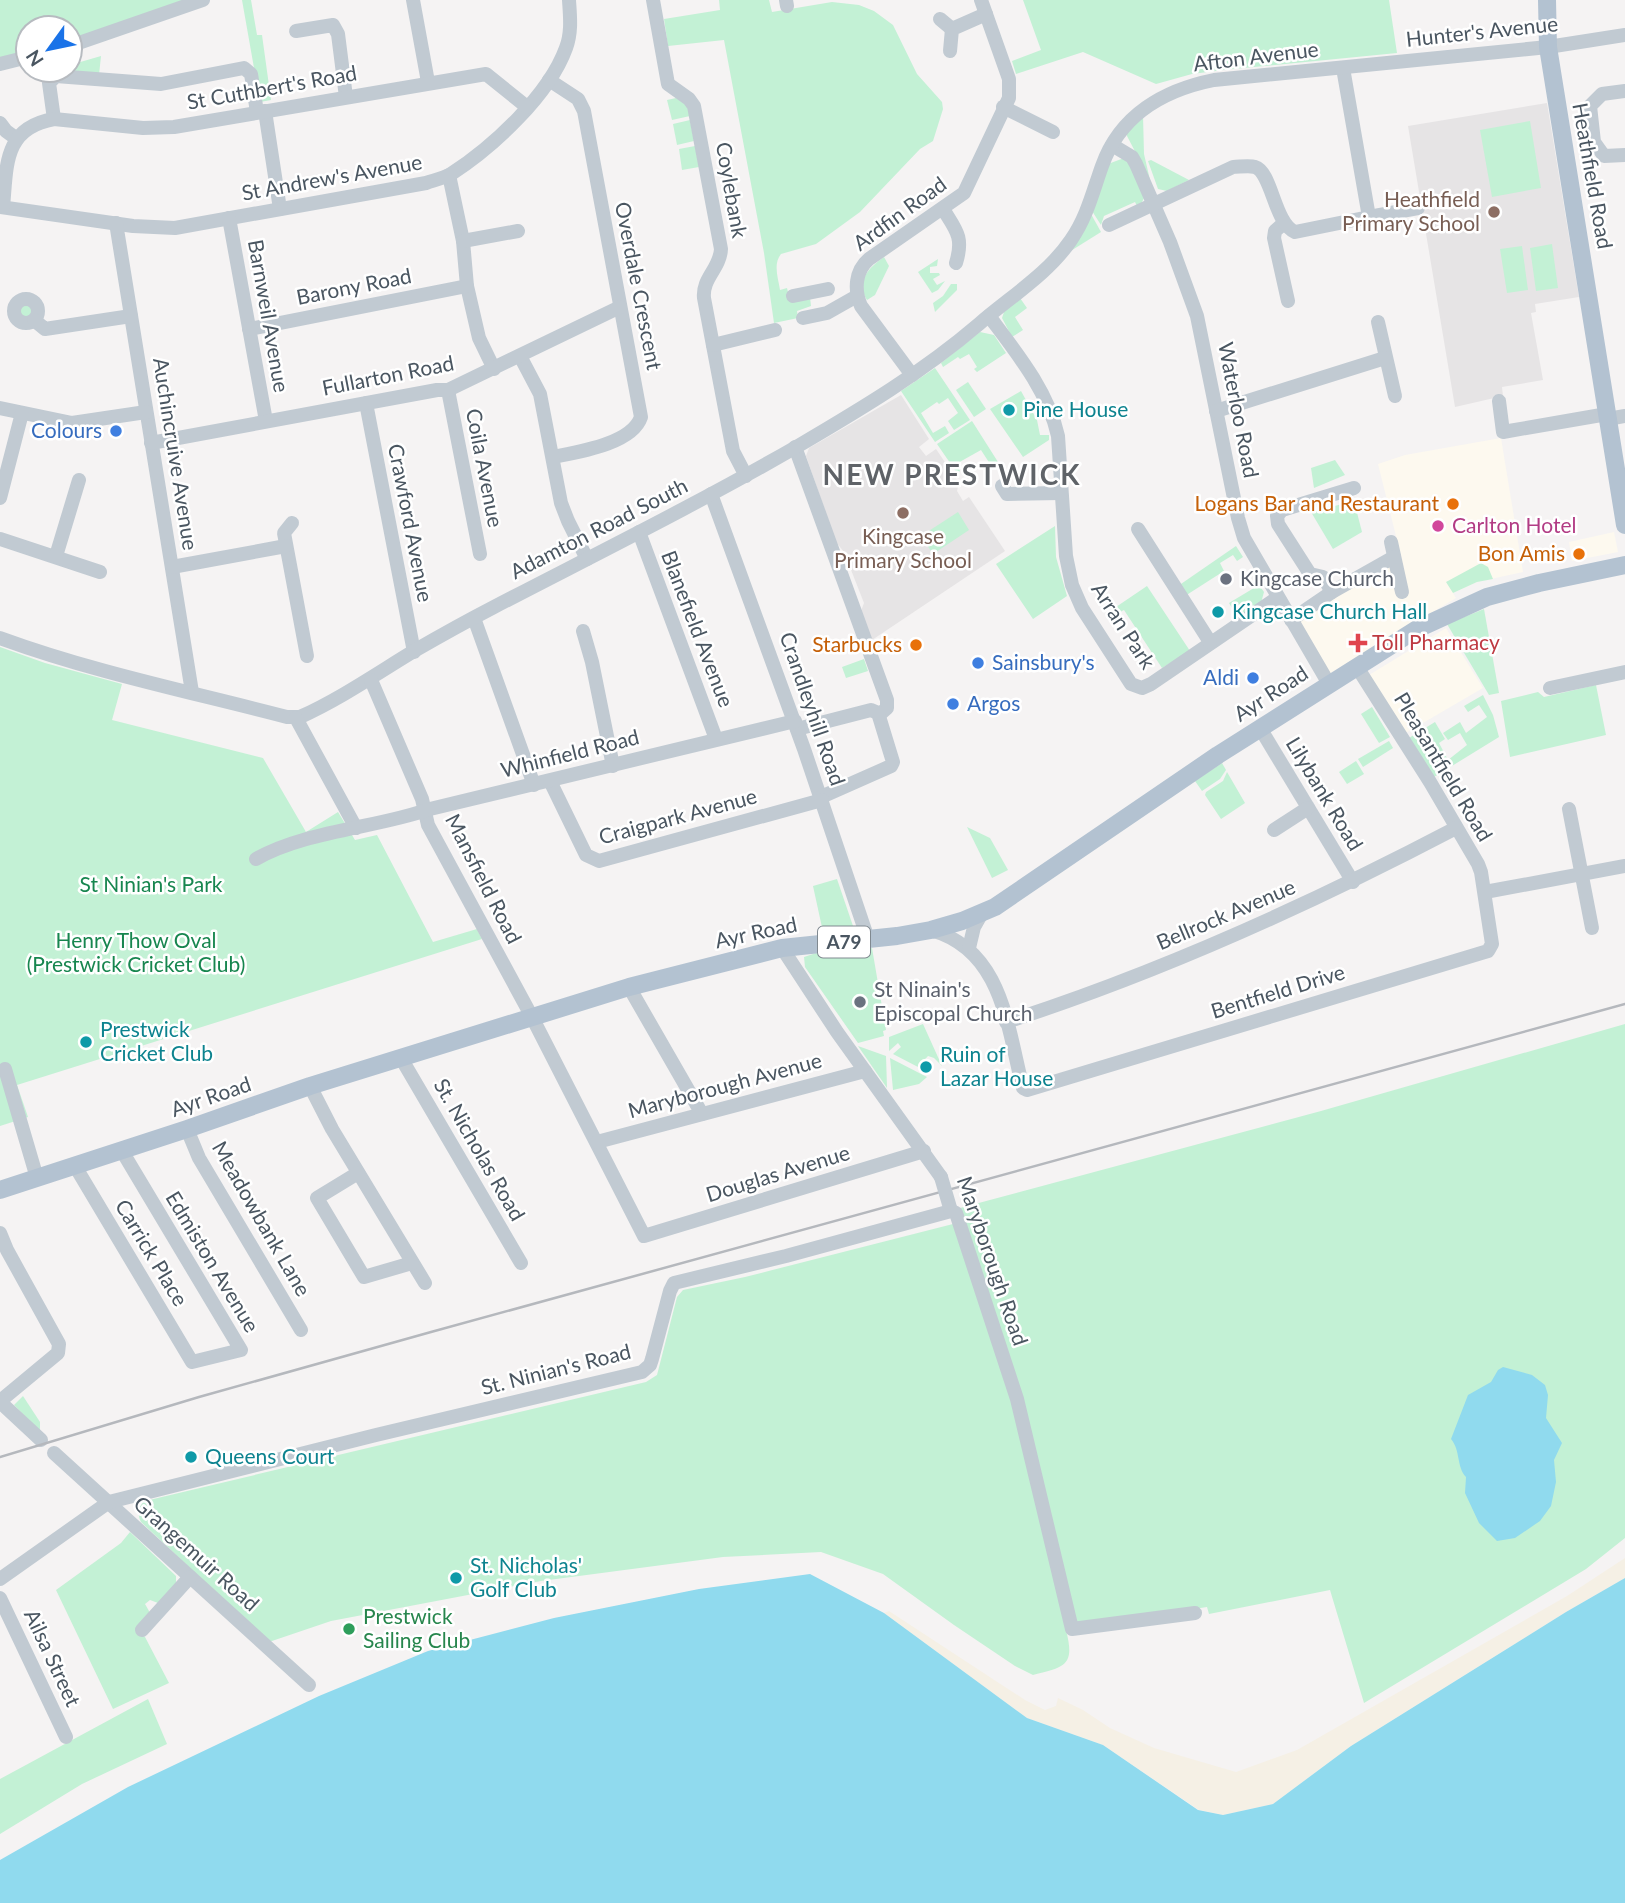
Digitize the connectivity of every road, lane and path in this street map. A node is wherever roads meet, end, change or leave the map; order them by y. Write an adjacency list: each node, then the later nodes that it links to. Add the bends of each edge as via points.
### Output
1 (203, 0): 11 (street)
2 (413, 0): 16 (street)
3 (569, 0): 15 (street, St Andrew's Avenue, via 567,46)
4 (653, 0): 56 (street, Coylebank, via 668,84 694,106 721,249 720,263 704,292)
5 (1547, 0): 12 (main road, Heathfield Road)
6 (984, 7): 8 (street); 20 (street, Ardfin Road, via 1009,79 1009,98)
7 (940, 19): 8 (street)
8 (951, 29): 13 (street)
9 (296, 31): 18 (street, via 332,24 338,34)
10 (1625, 35): 12 (street, Hunter's Avenue)
11 (84, 41)
12 (1548, 47): 14 (street, Hunter's Avenue); 69 (main road, Heathfield Road)
13 (950, 51)
14 (1343, 68): 26 (street, Afton Avenue, via 1182,87 1136,114); 35 (street)
15 (549, 80): 19 (street, St Andrew's Avenue); 47 (street, Overdale Crescent, via 578,99 584,111)
16 (428, 82): 18 (street, St Cuthbert's Road); 19 (street, St Cuthbert's Road, via 486,74)
17 (1625, 91): 28 (street, via 1602,94 1590,106 1594,142 1604,156)
18 (346, 97): 21 (street, St Cuthbert's Road)
19 (527, 107): 29 (street, St Andrew's Avenue)
20 (1003, 107): 24 (street); 34 (street, Ardfin Road, via 964,193)
21 (261, 112): 22 (street, St Cuthbert's Road, via 158,128); 22 (street, via 251,74 244,68 161,83 56,76 49,87); 33 (street)
22 (54, 119): 25 (street)
23 (0, 123): 25 (street)
24 (1053, 132)
25 (17, 139): 27 (street)
26 (1112, 145): 30 (street, Waterloo Road, via 1132,157); 50 (street, Adamton Road South, via 1083,220 1065,249)
27 (5, 155): 31 (street)
28 (1625, 155)
29 (449, 176): 33 (street, St Andrew's Avenue); 41 (street)
30 (1154, 203): 38 (street, via 1233,167 1256,167); 39 (street); 66 (street, Waterloo Road, via 1197,316)
31 (1, 207): 37 (street, St Andrew's Avenue)
32 (1418, 208): 35 (street)
33 (280, 209): 36 (street, St Andrew's Avenue)
34 (943, 209): 42 (street, via 959,236); 45 (street, Ardfin Road, via 863,263)
35 (1369, 217): 38 (street, via 1295,232)
36 (229, 218): 37 (street, St Andrew's Avenue, via 175,228); 54 (street, Barnweil Avenue)
37 (116, 223): 49 (street, Auchincruive Avenue)
38 (1284, 223): 46 (street, via 1274,238)
39 (1109, 225)
40 (518, 231): 41 (street)
41 (463, 241): 43 (street)
42 (956, 263)
43 (467, 286): 54 (street, Barony Road); 59 (street, via 479,338)
44 (793, 296): 48 (street, via 821,290)
45 (857, 296): 48 (street); 60 (street)
46 (1288, 301)
47 (620, 307): 57 (street, Fullarton Road); 73 (street, Overdale Crescent, via 639,424 596,449)
48 (820, 315): 51 (street)
49 (131, 316): 52 (street, via 45,329); 67 (street, Auchincruive Avenue)
50 (989, 316): 60 (street, Adamton Road South); 78 (street, Arran Park, via 1053,417)
51 (803, 318)
52 (34, 320)
53 (1378, 321): 58 (street)
54 (249, 329): 70 (street, Barnweil Avenue)
55 (775, 330): 56 (street)
56 (713, 345): 74 (street, Coylebank, via 733,451)
57 (520, 356): 59 (street, Fullarton Road); 73 (street, via 540,394)
58 (1385, 358): 62 (street); 66 (street)
59 (494, 369): 61 (street, Fullarton Road)
60 (912, 375): 72 (street, Adamton Road South)
61 (448, 390): 64 (street, Fullarton Road); 88 (street, Coila Avenue)
62 (1395, 396)
63 (1499, 401): 69 (street, via 1503,432)
64 (366, 403): 70 (street, Fullarton Road); 103 (street, Crawford Avenue)
65 (0, 408): 68 (street)
66 (1216, 411): 97 (street, Waterloo Road, via 1244,538)
67 (146, 412): 68 (street, via 72,423); 71 (street, Auchincruive Avenue)
68 (22, 413): 80 (street)
69 (1614, 416): 82 (main road, Heathfield Road)
70 (266, 421): 71 (street, Fullarton Road)
71 (151, 443): 93 (street, Auchincruive Avenue)
72 (795, 447): 74 (street, Adamton Road South); 111 (street, via 887,700 887,708)
73 (553, 457): 91 (street, via 561,503)
74 (746, 476): 79 (street, Adamton Road South)
75 (79, 480): 89 (street)
76 (1002, 486): 78 (street, via 1007,494)
77 (1354, 488): 95 (street, via 1282,510 1277,516 1310,573 1323,577)
78 (1061, 493): 102 (street, Arran Park, via 1072,585 1131,684 1142,688 1151,684)
79 (711, 494): 84 (street, Adamton Road South); 113 (street, Crandleyhill Road)
80 (0, 498)
81 (292, 523): 87 (street, via 284,533)
82 (1625, 525)
83 (1138, 529): 102 (street)
84 (639, 532): 91 (street, Adamton Road South); 115 (street, Blanefield Avenue)
85 (0, 538): 89 (street)
86 (1391, 542): 90 (street)
87 (286, 545): 93 (street); 104 (street)
88 (480, 554)
89 (56, 556): 94 (street)
90 (1394, 557): 95 (street); 96 (street)
91 (587, 559): 98 (street, Adamton Road South)
92 (1625, 565): 105 (main road, Ayr Road / A79, via 1487,597 1417,629)
93 (172, 567): 110 (street, Auchincruive Avenue)
94 (100, 572)
95 (1332, 592): 99 (street)
96 (1402, 592)
97 (1277, 598): 99 (street, Waterloo Road); 102 (street, Arran Park)
98 (474, 618): 103 (street, Adamton Road South); 118 (street)
99 (1291, 620): 108 (street, Waterloo Road)
100 (0, 638): 110 (street)
101 (581, 640): 116 (street, via 592,662)
102 (1210, 642)
103 (414, 652): 107 (street, Adamton Road South)
104 (307, 656)
105 (1357, 667): 108 (main road, Ayr Road / A79); 124 (street, Pleasantfield Road)
106 (1625, 672): 109 (street)
107 (370, 680): 112 (street, Adamton Road South); 122 (street, Mansfield Road)
108 (1329, 684): 114 (main road, Ayr Road / A79)
109 (1550, 688)
110 (192, 692): 112 (street)
111 (879, 715): 113 (street, Whinfield Road, via 871,710); 119 (street, Craigpark Avenue, via 891,766)
112 (296, 718): 123 (street)
113 (796, 725): 115 (street, Whinfield Road); 119 (street, Crandleyhill Road)
114 (1260, 728): 120 (street, Lilybank Road); 131 (main road, Ayr Road / A79)
115 (716, 739): 116 (street, Whinfield Road)
116 (613, 765): 117 (street, Whinfield Road)
117 (550, 781): 118 (street, Whinfield Road); 119 (street, Craigpark Avenue, via 586,855 599,861)
118 (534, 785): 122 (street, Whinfield Road)
119 (821, 798): 134 (street, Crandleyhill Road)
120 (1308, 808): 125 (street); 129 (street, Lilybank Road)
121 (1569, 809): 128 (street)
122 (425, 811): 123 (street, Whinfield Road); 138 (street, Mansfield Road, via 428,825)
123 (356, 828): 126 (street, Whinfield Road, via 271,850)
124 (1457, 828): 129 (street, Bellrock Avenue); 130 (street, Pleasantfield Road, via 1478,864)
125 (1274, 830)
126 (256, 859)
127 (1625, 866): 128 (street)
128 (1582, 875): 130 (street); 132 (street)
129 (1353, 882): 139 (street, Bellrock Avenue, via 1213,946)
130 (1485, 892): 139 (street, Bentfield Drive, via 1492,944 1488,951 1027,1090)
131 (982, 913): 133 (main road, Ayr Road / A79); 136 (street)
132 (1592, 928)
133 (931, 930): 134 (main road, Ayr Road / A79); 136 (street)
134 (868, 939): 135 (main road, Ayr Road / A79)
135 (782, 948): 137 (main road, Ayr Road / A79); 142 (street, Maryborough Road)
136 (969, 948): 139 (street, via 991,976)
137 (629, 987): 138 (main road, Ayr Road / A79); 144 (street)
138 (532, 1017): 140 (main road, Ayr Road / A79); 146 (street, Mansfield Road)
139 (1006, 1022)
140 (401, 1058): 143 (main road, Ayr Road / A79); 157 (street, St. Nicholas Road)
141 (5, 1069): 151 (street)
142 (864, 1071): 144 (street, Maryborough Avenue); 148 (street, Maryborough Road)
143 (310, 1086): 145 (main road, Ayr Road / A79); 150 (street)
144 (702, 1114): 146 (street, Maryborough Avenue)
145 (187, 1129): 147 (main road, Ayr Road / A79); 159 (street, Meadowbank Lane, via 199,1158)
146 (597, 1142): 155 (street, Mansfield Road)
147 (122, 1151): 149 (main road, Ayr Road / A79); 160 (street, Edmiston Avenue, via 241,1350)
148 (924, 1152): 153 (street, Maryborough Road, bridge, via 941,1177); 155 (street, Douglas Avenue)
149 (75, 1166): 151 (main road, Ayr Road / A79); 160 (street, Carrick Place)
150 (358, 1173): 156 (street); 156 (street, via 317,1198 364,1277)
151 (37, 1178): 152 (main road, Ayr Road / A79)
152 (0, 1189)
153 (951, 1211): 164 (street, St. Ninian's Road, via 674,1283 650,1365 642,1372); 168 (street, Maryborough Road, via 956,1213 1017,1399 1072,1629)
154 (0, 1233): 161 (street, via 59,1345 58,1353)
155 (644, 1236)
156 (412, 1263): 158 (street)
157 (521, 1263)
158 (425, 1283)
159 (301, 1329)
160 (192, 1362)
161 (0, 1401): 162 (street)
162 (41, 1440)
163 (54, 1453): 164 (street, Grangemuir Road)
164 (109, 1502): 165 (street, Grangemuir Road); 166 (street)
165 (190, 1577): 169 (street); 170 (street, Grangemuir Road)
166 (0, 1580)
167 (0, 1598): 171 (street, Ailsa Street)
168 (1195, 1612)
169 (142, 1630)
170 (309, 1685)
171 (66, 1737)

